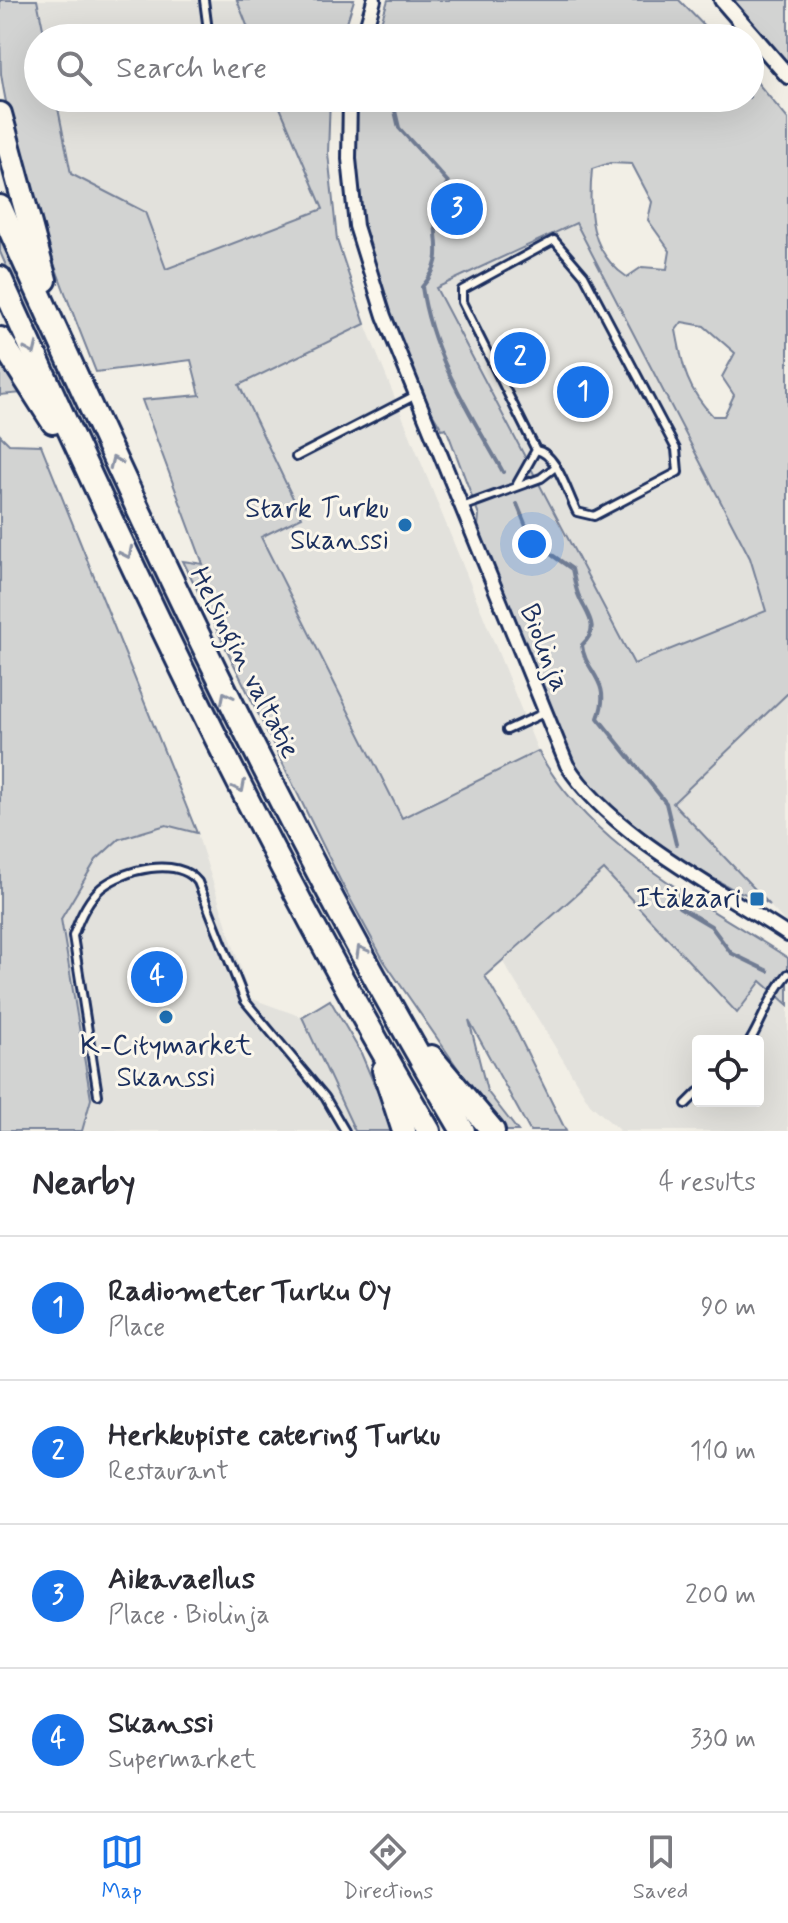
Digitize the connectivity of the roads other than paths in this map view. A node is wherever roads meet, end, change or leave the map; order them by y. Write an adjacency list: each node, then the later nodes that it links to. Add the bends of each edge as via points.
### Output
1 (204, 0): 4 (lane)
2 (374, 0): 5 (street)
3 (722, 0): 6 (street)
4 (207, 24)
5 (367, 24)
6 (743, 24)
7 (764, 48): 8 (street)
8 (788, 76)
9 (350, 112): 15 (street, Biolinja, via 356,226)
10 (0, 114): 14 (highway)
11 (0, 207): 14 (highway, Helsingin valtatie)
12 (0, 278): 19 (highway, Helsingin valtatie, one-way to 19)
13 (0, 339): 19 (highway)
14 (69, 362): 24 (highway, Helsingin valtatie, one-way to 14)
15 (416, 395): 17 (lane); 21 (street, Biolinja)
16 (536, 450): 18 (lane, via 547,451); 18 (lane, via 462,302 462,290 554,240 584,275 676,449 678,472 594,516 577,512); 20 (lane)
17 (296, 457)
18 (554, 468): 20 (lane, via 541,478)
19 (93, 483): 25 (highway, Helsingin valtatie, one-way to 25)
20 (517, 484): 21 (lane)
21 (462, 507): 22 (street, Biolinja)
22 (544, 713): 23 (lane); 26 (street, Biolinja, via 575,777 613,817)
23 (507, 730)
24 (248, 740): 25 (lane); 28 (highway, Helsingin valtatie, one-way to 24)
25 (222, 752): 29 (highway, Helsingin valtatie, one-way to 29)
26 (788, 935)
27 (788, 974): 30 (lane, via 768,999)
28 (399, 1020): 37 (highway, Helsingin valtatie); 38 (highway)
29 (374, 1035): 35 (highway); 36 (highway, Helsingin valtatie)
30 (753, 1035)
31 (98, 1095): 34 (lane, via 73,936 80,914 101,888 135,872 170,867 194,877 245,1001 325,1097)
32 (692, 1098): 33 (lane)
33 (686, 1104)
34 (345, 1131)
35 (404, 1131)
36 (429, 1131)
37 (463, 1131)
38 (493, 1131)

